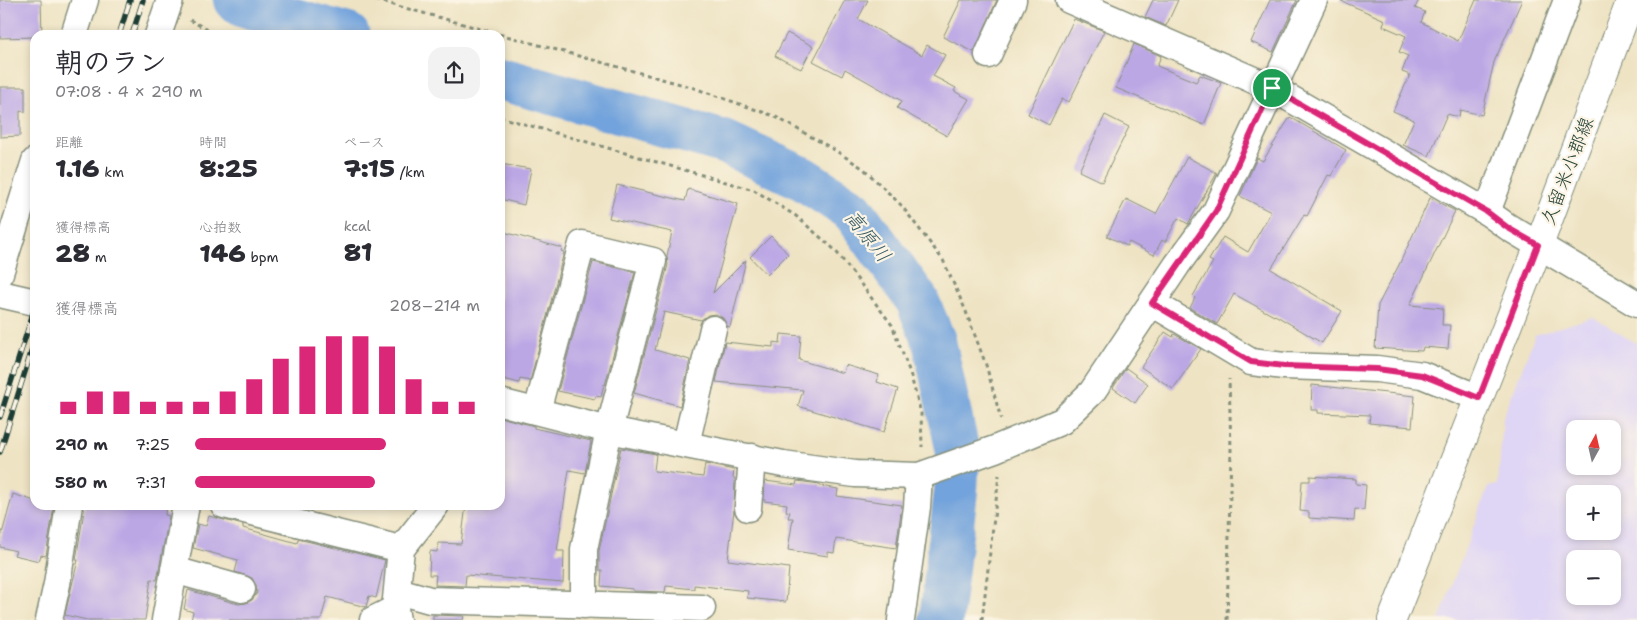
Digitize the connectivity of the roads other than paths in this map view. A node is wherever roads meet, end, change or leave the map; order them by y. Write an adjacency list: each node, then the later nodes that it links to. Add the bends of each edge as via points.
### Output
1 (85, 0): 8 (street)
2 (170, 0): 9 (street)
3 (1013, 0): 10 (street)
4 (1069, 0): 11 (street)
5 (1314, 0): 11 (street)
6 (1568, 0): 13 (street)
7 (1632, 0): 14 (main road, 久留米小郡線)
8 (76, 30)
9 (160, 30)
10 (988, 55)
11 (1272, 88): 13 (street); 18 (street, via 1216,211)
12 (30, 177): 15 (street)
13 (1487, 212): 14 (street)
14 (1538, 245): 19 (street); 21 (main road, 久留米小郡線)
15 (0, 273)
16 (0, 294): 17 (street)
17 (30, 301)
18 (1152, 303): 21 (street, via 1251,362 1377,369 1422,375); 27 (street, via 1092,392 1062,420)
19 (1637, 304)
20 (713, 329): 25 (street)
21 (1479, 398): 42 (main road, 久留米小郡線)
22 (505, 403): 23 (street)
23 (537, 411): 24 (street); 24 (street, via 582,244 653,261)
24 (609, 430): 25 (street); 36 (street, via 584,549)
25 (686, 444): 26 (street)
26 (752, 457): 27 (street, via 855,474); 28 (street)
27 (925, 475): 41 (street, via 917,507)
28 (748, 508)
29 (68, 510): 39 (street)
30 (185, 510): 34 (street)
31 (244, 510): 33 (street)
32 (432, 510): 33 (street)
33 (401, 549): 38 (street)
34 (174, 570): 35 (street); 40 (street)
35 (242, 589)
36 (584, 605): 37 (street); 38 (street, via 430,600)
37 (702, 608)
38 (391, 610)
39 (50, 620)
40 (165, 620)
41 (901, 620)
42 (1392, 620)

